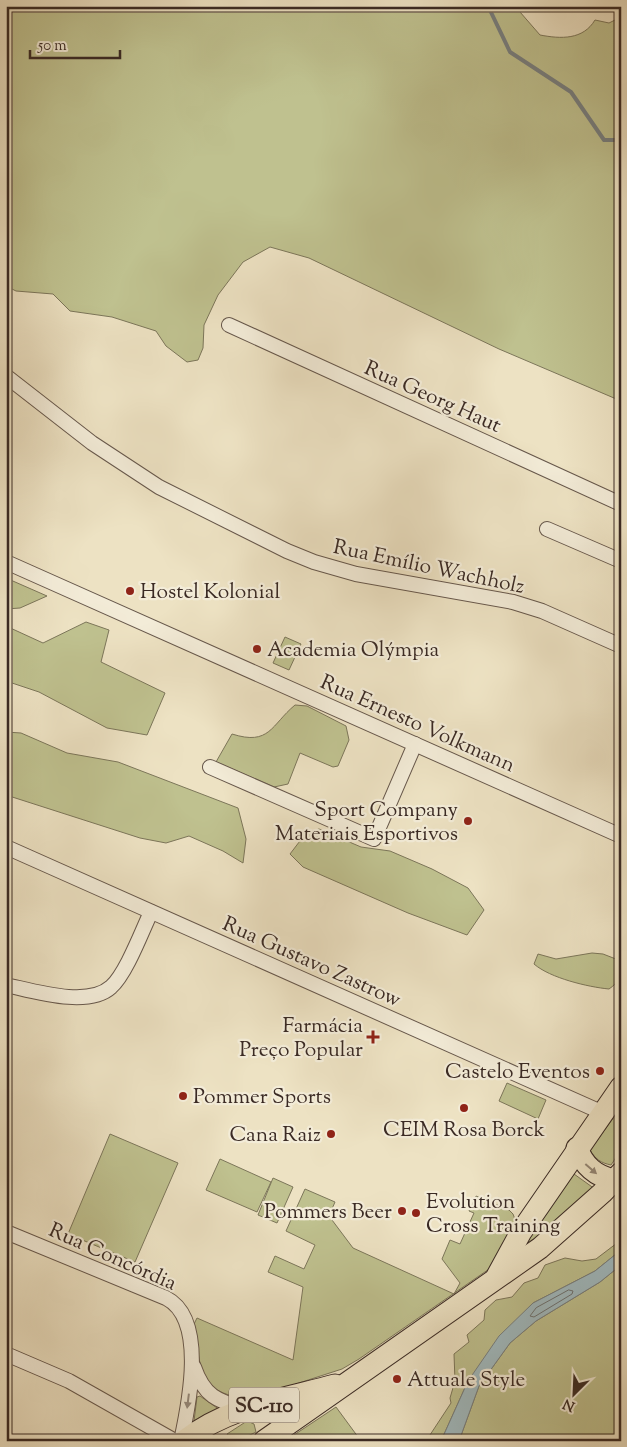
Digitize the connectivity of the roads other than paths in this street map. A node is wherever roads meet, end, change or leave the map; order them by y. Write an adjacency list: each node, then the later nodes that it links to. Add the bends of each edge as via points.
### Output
1 (229, 325): 3 (street, Rua Georg Haut)
2 (6, 376): 7 (street, Rua Emílio Wachholz, via 92,443 159,487 287,551 356,574 530,607)
3 (621, 504)
4 (547, 528): 5 (street)
5 (621, 561)
6 (6, 562): 8 (street, Rua Ernesto Volkmann)
7 (621, 646)
8 (415, 744): 9 (street, via 374,839); 10 (street, Rua Ernesto Volkmann)
9 (210, 767)
10 (621, 836)
11 (6, 847): 12 (street, Rua Gustavo Zastrow)
12 (151, 912): 13 (street, via 121,974 111,987 98,995 82,998 60,996); 15 (street, Rua Gustavo Zastrow)
13 (6, 985)
14 (621, 1087): 15 (main road, SC-110)
15 (611, 1109): 16 (main road, SC-110)
16 (577, 1148): 17 (main road, one-way to 17, via 589,1168 604,1178); 19 (main road, SC-110, via 521,1232)
17 (617, 1176): 19 (main road, SC-110, via 540,1248)
18 (6, 1232): 21 (street, Rua Concórdia, via 174,1302 185,1318)
19 (494, 1280): 22 (main road, SC-110)
20 (6, 1354): 25 (street, via 61,1377)
21 (192, 1362): 23 (street, Rua Concórdia, via 199,1383 206,1391 227,1404); 26 (street, Rua Concórdia, one-way to 26)
22 (349, 1381): 23 (main road, SC-110); 24 (main road, SC-110)
23 (248, 1409): 24 (main road, via 263,1421); 26 (main road, SC-110, via 210,1422)
24 (265, 1440)
25 (175, 1441)
26 (182, 1441)

